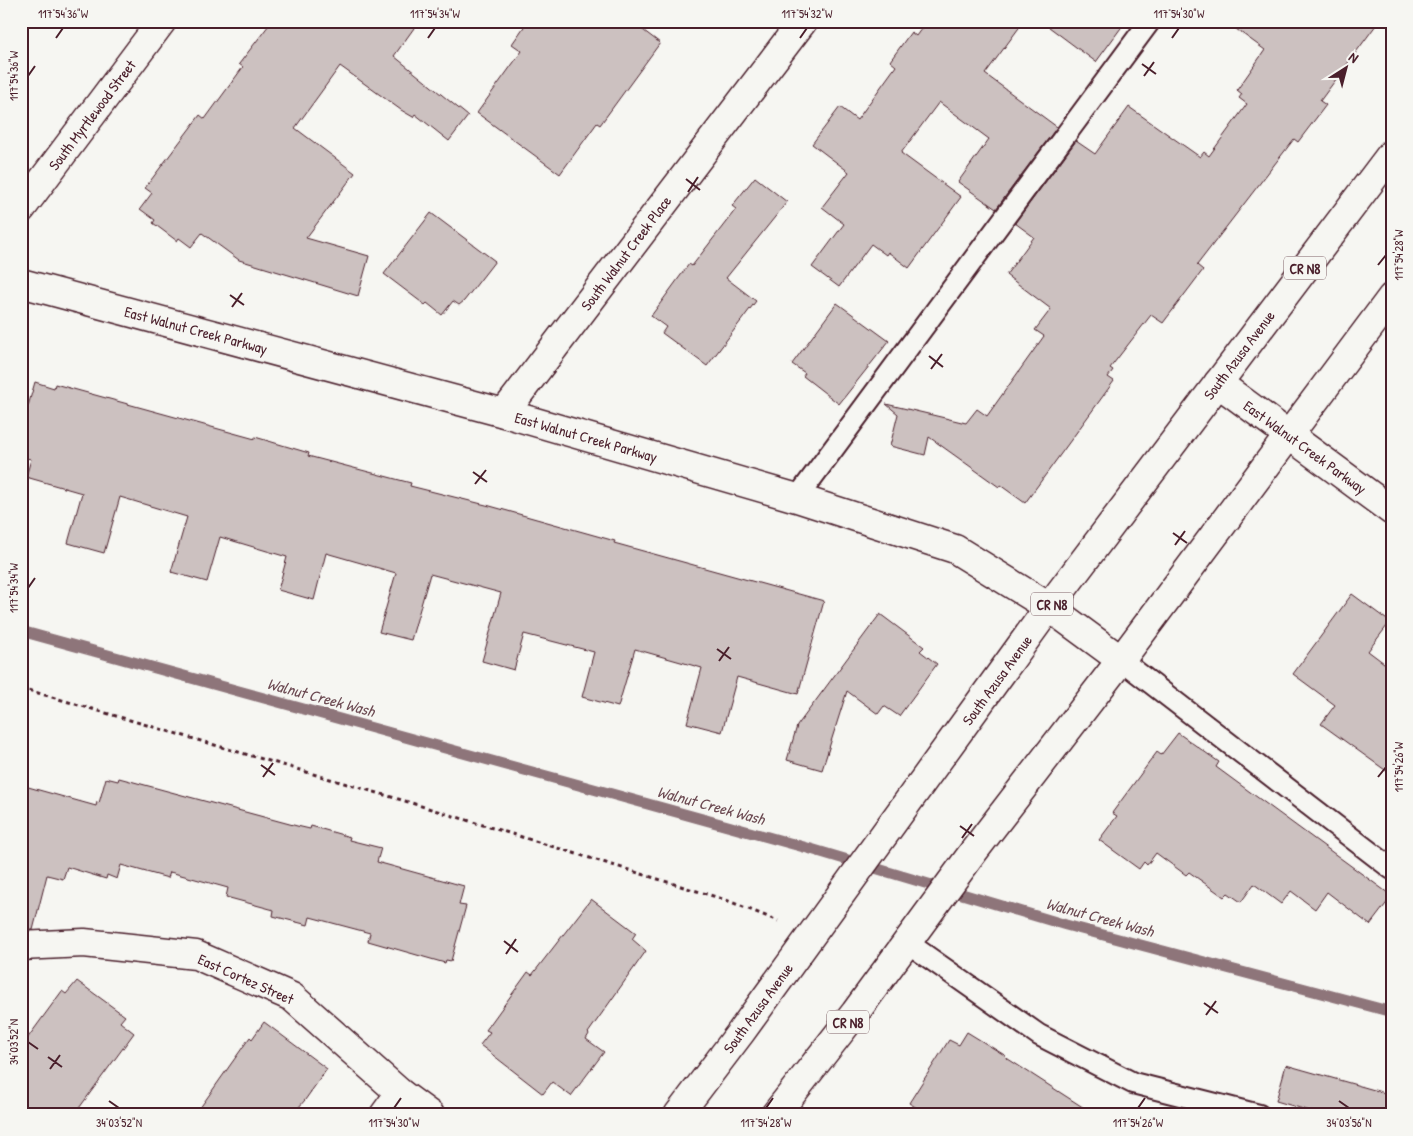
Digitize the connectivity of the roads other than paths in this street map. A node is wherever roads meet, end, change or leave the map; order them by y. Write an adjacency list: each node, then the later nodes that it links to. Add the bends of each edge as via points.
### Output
1 (162, 21): 5 (street, South Myrtlewood Street)
2 (803, 21): 9 (street, South Walnut Creek Place)
3 (1150, 21): 11 (lane)
4 (1392, 153): 8 (street, South Azusa Avenue / CR N8)
5 (21, 209)
6 (21, 284): 9 (street, East Walnut Creek Parkway)
7 (1392, 298): 10 (street, CR N8)
8 (1218, 383): 10 (street, East Walnut Creek Parkway); 13 (street, South Azusa Avenue / CR N8)
9 (504, 413): 11 (street, East Walnut Creek Parkway)
10 (1289, 436): 12 (street, East Walnut Creek Parkway); 14 (street, CR N8)
11 (797, 498): 13 (street, East Walnut Creek Parkway, via 955,550)
12 (1392, 511)
13 (1050, 607): 14 (street, East Walnut Creek Parkway); 21 (street, South Azusa Avenue / CR N8)
14 (1121, 660): 15 (lane); 16 (street, CR N8)
15 (1392, 869)
16 (913, 935): 22 (street, CR N8); 23 (lane, via 1039,1035 1133,1083)
17 (21, 946): 18 (street, East Cortez Street, via 84,943 196,956 292,997)
18 (400, 1093): 19 (street); 20 (street, East Cortez Street)
19 (384, 1115)
20 (430, 1115)
21 (678, 1115)
22 (775, 1115)
23 (1259, 1115)

